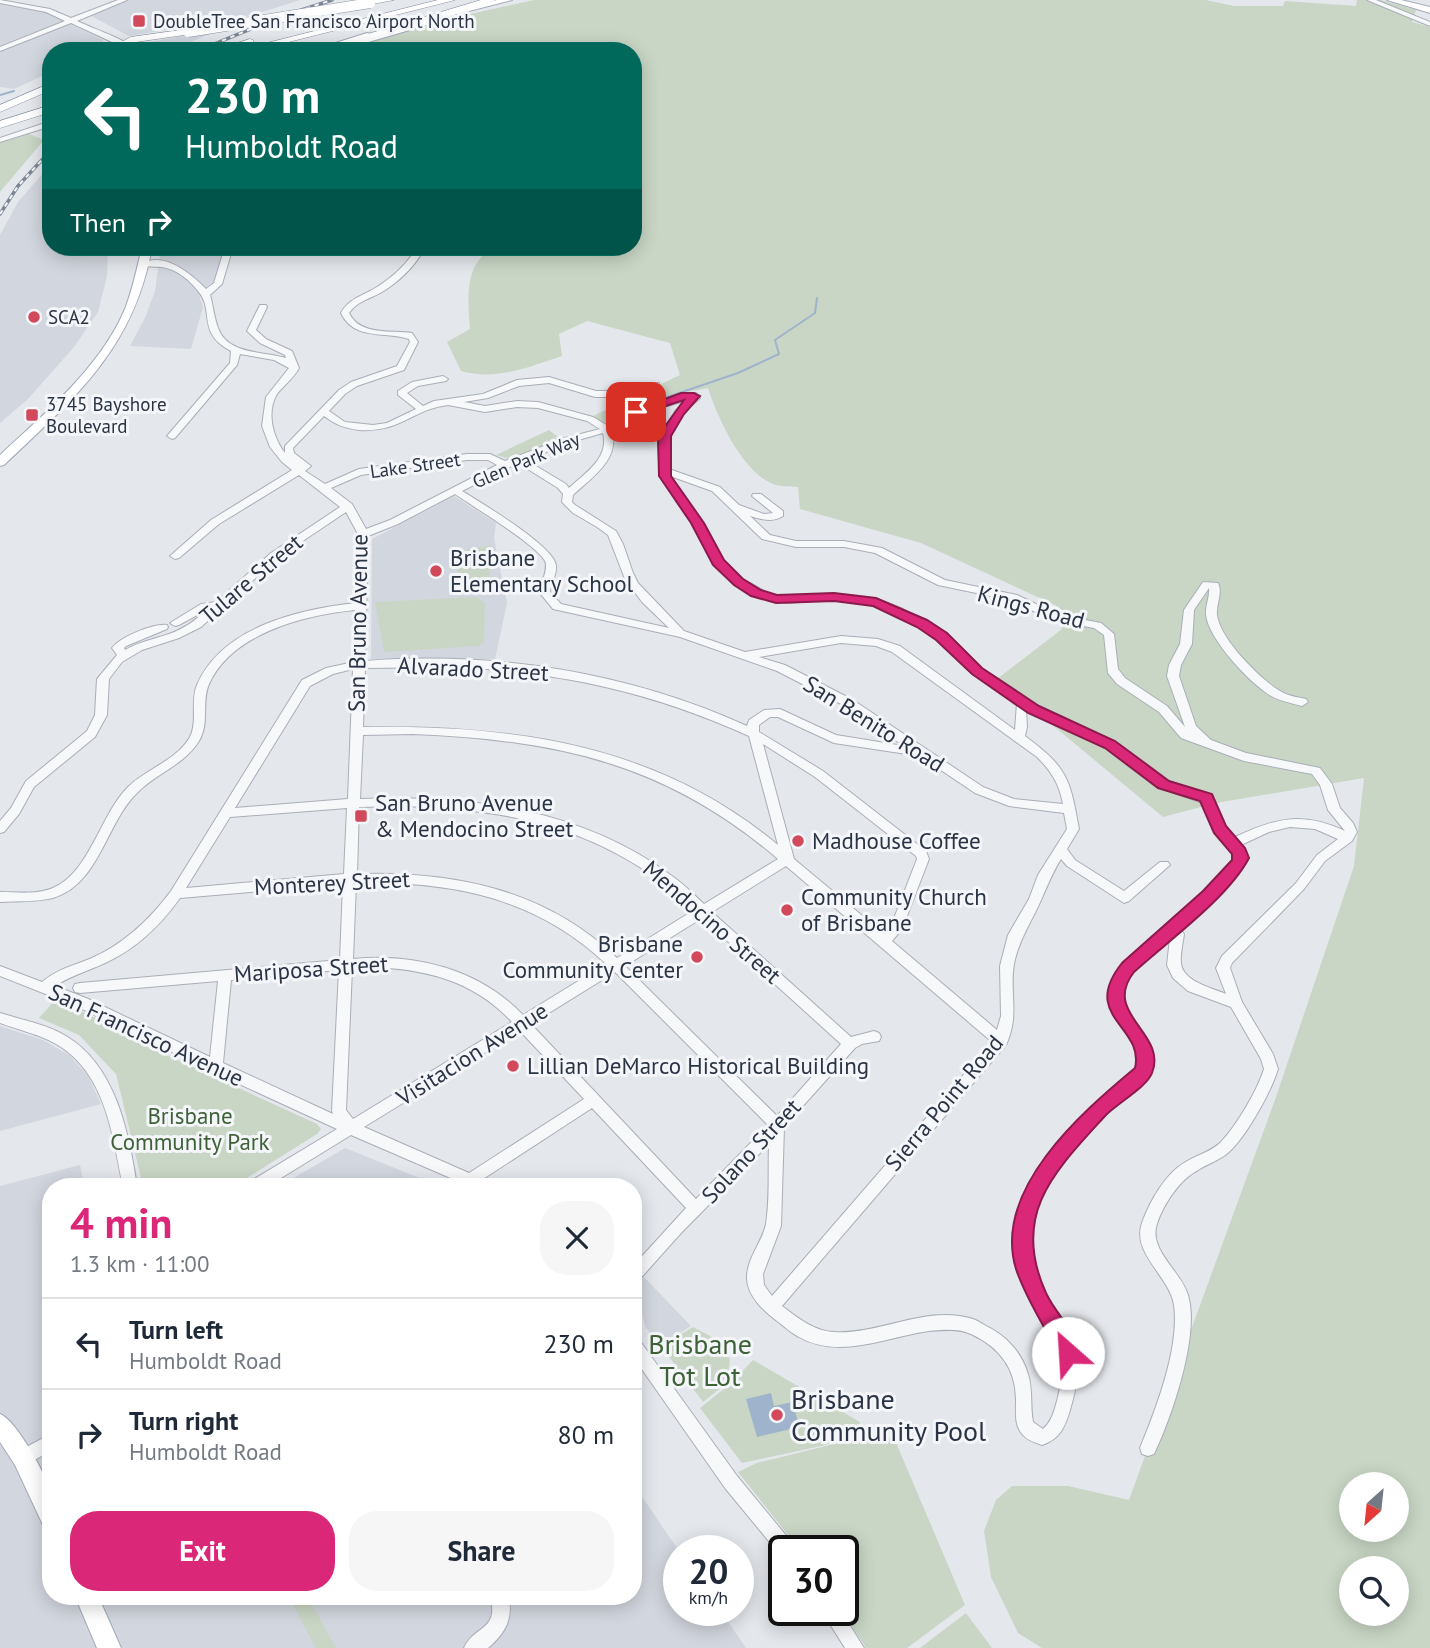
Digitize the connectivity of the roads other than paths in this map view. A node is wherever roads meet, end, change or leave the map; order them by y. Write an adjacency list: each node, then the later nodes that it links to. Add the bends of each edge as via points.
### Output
1 (28, 0): 14 (street)
2 (115, 0): 13 (street)
3 (124, 0): 13 (street)
4 (389, 0): 26 (highway, bridge)
5 (423, 0): 27 (highway)
6 (450, 0): 28 (highway)
7 (491, 0): 23 (highway)
8 (509, 0): 23 (main road); 30 (main road)
9 (1370, 0): 19 (street)
10 (1391, 0): 15 (main road)
11 (1405, 0): 15 (main road)
12 (0, 1): 16 (street)
13 (103, 7): 14 (street); 18 (street); 21 (street, via 89,20)
14 (60, 9): 18 (street)
15 (1430, 9): 19 (street, via 1424,12)
16 (48, 10): 18 (street); 22 (street, via 57,19)
17 (1430, 16): 19 (street)
18 (73, 19): 20 (street); 21 (street); 22 (street)
19 (1422, 22)
20 (87, 28): 22 (street, via 65,26); 24 (street)
21 (104, 30): 25 (street)
22 (38, 32): 31 (street)
23 (353, 40): 29 (main road)
24 (119, 42)
25 (124, 42)
26 (129, 42)
27 (251, 42)
28 (277, 42)
29 (346, 42)
30 (358, 42)
31 (0, 47)
32 (42, 90): 34 (highway)
33 (42, 104): 36 (highway)
34 (0, 109)
35 (42, 111): 37 (highway)
36 (0, 118)
37 (0, 125)
38 (42, 126): 39 (street)
39 (0, 141)
40 (146, 256): 43 (main road)
41 (226, 256): 44 (street, via 218,284)
42 (415, 256): 53 (street, via 393,281 352,303 345,313 354,326 413,338 401,368 354,384)
43 (145, 264): 44 (street, via 177,267); 55 (main road, via 130,310 107,350)
44 (205, 294): 46 (street, via 215,334)
45 (263, 307): 47 (street, via 251,331 289,353)
46 (236, 350): 47 (street); 56 (street, via 234,363)
47 (292, 365): 61 (street, San Bruno Avenue, via 293,372 270,397 267,425 281,458)
48 (443, 379): 52 (street, via 415,384 401,393)
49 (656, 385): 51 (street, via 632,394 594,394 549,380 517,383 485,396)
50 (691, 395): 54 (street, Glen Park Way, via 636,412); 62 (street, via 695,398 679,412 665,436)
51 (448, 402): 52 (street); 54 (street, via 485,409 538,405 590,419)
52 (422, 409): 53 (street, via 373,428 342,425)
53 (324, 412): 61 (street, via 288,448 306,466)
54 (607, 429): 58 (street, Glen Park Way); 65 (street, via 610,444 605,457)
55 (29, 435): 57 (main road); 59 (main road)
56 (172, 436)
57 (0, 454)
58 (518, 459): 60 (street, Glen Park Way); 65 (street)
59 (0, 462)
60 (504, 465): 63 (street, Lake Street, via 490,457 467,457 359,472); 64 (street, Glen Park Way)
61 (298, 471): 63 (street, San Bruno Avenue); 70 (street, via 215,522)
62 (665, 471): 68 (street, Kings Road, via 716,489); 77 (street, via 667,482 698,523 718,562 744,586 776,599 834,597 887,606 930,628 977,671)
63 (326, 487): 67 (street, San Bruno Avenue)
64 (455, 490): 69 (street, Glen Park Way); 73 (street, San Benito Road, via 548,556 551,565 545,591 557,607)
65 (568, 494): 73 (street, via 572,508 613,535 632,581)
66 (757, 496): 68 (street, via 778,511 778,516 757,516)
67 (348, 506): 69 (street, San Bruno Avenue); 71 (street, Tulare Street, via 275,555)
68 (732, 506): 83 (street, Kings Road, via 759,532 779,541 878,550 942,583 1013,597 1065,621 1097,625 1109,634 1112,670 1121,681 1163,709 1185,735)
69 (363, 534): 72 (street, San Bruno Avenue)
70 (175, 556)
71 (221, 605): 74 (street, Tulare Street, via 182,633); 74 (street, via 205,606 122,643 119,652)
72 (361, 606): 76 (street, San Bruno Avenue); 101 (street, via 321,610 284,621 252,636 224,657 200,692 199,727 192,743 132,790 72,881 51,893)
73 (682, 634): 75 (street, San Benito Road)
74 (123, 655): 89 (street, via 103,680 101,715 90,734 30,784)
75 (747, 655): 81 (street, Sierra Point Road, via 838,639 887,645); 82 (street, San Benito Road, via 836,695)
76 (359, 666): 79 (street, San Bruno Avenue); 80 (street, Alvarado Street, via 465,663 562,673 663,698); 88 (street, Alvarado Street, via 324,672 300,688)
77 (1023, 702): 81 (street); 93 (street, via 1110,744 1164,785 1206,798 1219,828)
78 (1302, 702): 83 (street, via 1264,684 1222,636 1212,617 1216,590 1208,584 1189,610 1186,644 1173,676 1191,728)
79 (357, 731): 86 (street, San Bruno Avenue); 92 (street, via 475,731 579,749 680,787 728,813)
80 (754, 734): 82 (street, via 757,719 780,713 834,739); 84 (street, Alvarado Street); 85 (street)
81 (1020, 736): 87 (street, Sierra Point Road, via 1056,769)
82 (919, 752): 87 (street, San Benito Road, via 994,797)
83 (1227, 752): 91 (street, Kings Road, via 1316,771 1326,784 1334,810 1349,826)
84 (794, 759): 85 (street, via 776,756); 104 (street, Alvarado Street, via 923,855 895,929)
85 (764, 767): 90 (street)
86 (352, 803): 88 (street, Mendocino Street); 99 (street, San Bruno Avenue); 102 (street, Mendocino Street, via 466,803 547,819 636,857)
87 (1071, 809): 94 (street, Sierra Point Road, via 1073,829)
88 (226, 813): 100 (street, Alvarado Street)
89 (0, 829)
90 (780, 832): 92 (street); 95 (street)
91 (1348, 838): 93 (street, via 1287,821); 112 (street, via 1321,858 1300,886 1227,960 1223,968)
92 (765, 841): 95 (street)
93 (1234, 843): 103 (street, via 1241,856 1235,868)
94 (1061, 850): 96 (street); 97 (street, Sierra Point Road)
95 (788, 859): 102 (street, Visitacion Avenue); 104 (street)
96 (1071, 863): 97 (street); 98 (street, via 1124,898)
97 (1051, 865): 116 (street, Sierra Point Road, via 1010,950 1008,1016)
98 (1164, 865)
99 (350, 880): 100 (street, Monterey Street); 105 (street, San Bruno Avenue); 106 (street, Monterey Street, via 421,878 499,892 564,923)
100 (176, 894): 108 (street, Alvarado Street, via 155,922 129,944)
101 (0, 897)
102 (705, 911): 106 (street, Visitacion Avenue); 117 (street, Mendocino Street)
103 (1171, 930): 112 (street, via 1177,934 1174,965 1181,978); 130 (street, via 1128,967 1115,989 1120,1012 1144,1052 1143,1072 1102,1107 1063,1151 1034,1189 1025,1213 1022,1244 1027,1273 1063,1339 1069,1361 1068,1390 1051,1434 1038,1436 1025,1425 1024,1390 1016,1361 975,1327 945,1321 837,1341 801,1331)
104 (884, 940): 116 (street)
105 (346, 964): 109 (street, Mariposa Street); 114 (street, Mariposa Street, via 411,963 458,975 483,989); 121 (street, San Bruno Avenue, via 339,1111)
106 (615, 965): 114 (street, Visitacion Avenue); 120 (street, Monterey Street)
107 (0, 971): 110 (street, San Francisco Avenue)
108 (72, 972): 110 (street, Alvarado Street, via 54,978); 111 (street)
109 (225, 975): 111 (street, Mariposa Street); 118 (street)
110 (44, 988): 111 (street, San Francisco Avenue)
111 (75, 993): 118 (street, San Francisco Avenue)
112 (1236, 1003): 134 (street, via 1268,1058 1270,1074 1229,1142 1181,1174 1149,1225 1151,1248 1176,1285 1183,1307 1167,1400)
113 (0, 1018): 124 (street, via 62,1041 98,1073)
114 (522, 1024): 119 (street, Mariposa Street); 121 (street, Visitacion Avenue)
115 (874, 1037): 117 (street)
116 (1001, 1041): 130 (street, Sierra Point Road)
117 (850, 1044): 120 (street, Solano Street)
118 (216, 1067): 121 (street, San Francisco Avenue)
119 (593, 1100): 127 (street); 128 (street, Mariposa Street)
120 (777, 1125): 122 (street, Solano Street); 123 (street)
121 (351, 1128): 125 (street, Visitacion Avenue); 126 (street, San Francisco Avenue)
122 (752, 1153): 123 (street, via 768,1154); 128 (street, Solano Street)
123 (776, 1160): 130 (street, via 773,1221 755,1279)
124 (129, 1178)
125 (269, 1178)
126 (465, 1178)
127 (483, 1178)
128 (696, 1209): 129 (street, Solano Street)
129 (642, 1266)
130 (772, 1307)
131 (642, 1357): 137 (street)
132 (0, 1424): 135 (main road)
133 (42, 1447): 135 (street)
134 (1148, 1448)
135 (23, 1458): 136 (main road)
136 (42, 1498)
137 (775, 1535)
138 (90, 1605): 141 (main road)
139 (503, 1605): 142 (street, via 498,1626)
140 (841, 1626): 143 (street)
141 (109, 1648)
142 (473, 1648)
143 (855, 1648)

